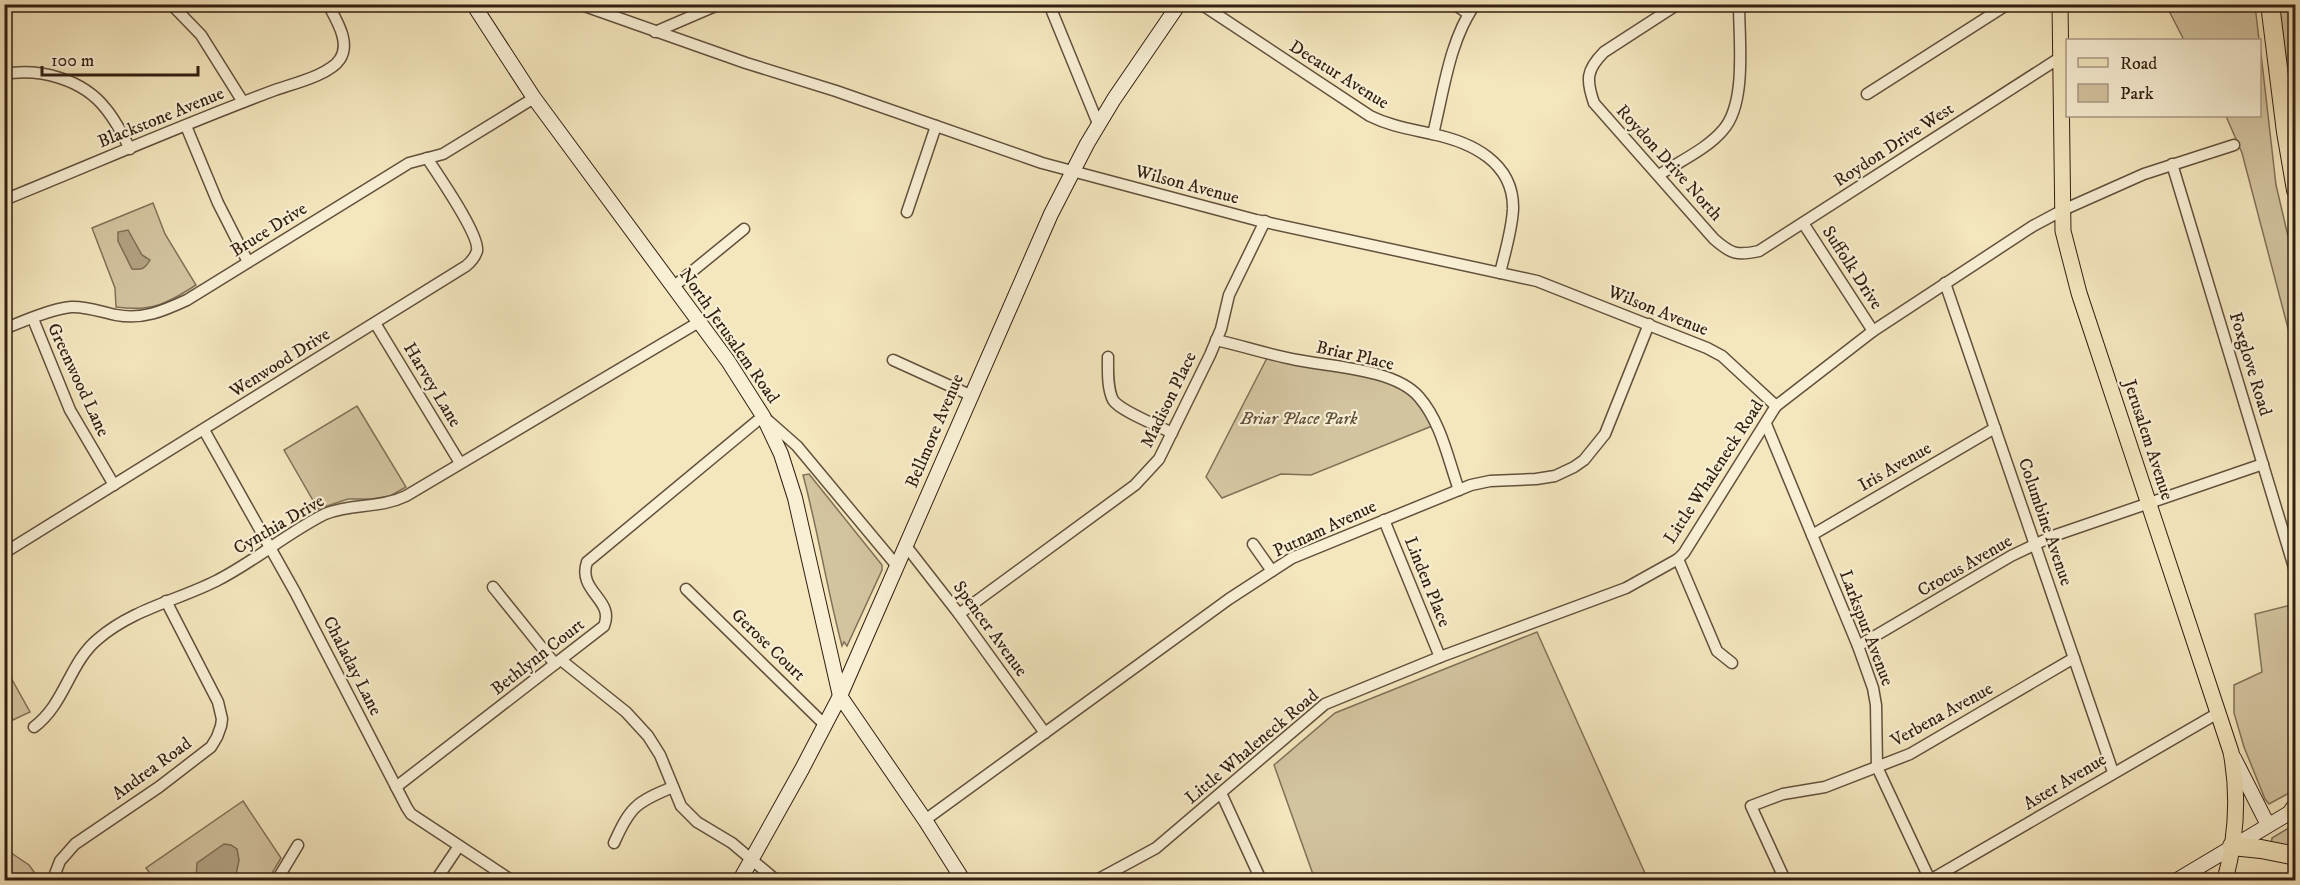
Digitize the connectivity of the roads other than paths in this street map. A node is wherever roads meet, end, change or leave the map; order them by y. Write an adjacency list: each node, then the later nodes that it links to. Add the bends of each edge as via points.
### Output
1 (171, 4): 21 (street, via 201,35)
2 (473, 4): 20 (main road, North Jerusalem Road)
3 (579, 4): 16 (street, Wilson Avenue)
4 (720, 4): 16 (street)
5 (1049, 4): 24 (street)
6 (1179, 4): 24 (main road, Bellmore Avenue)
7 (1201, 4): 25 (street, Decatur Avenue, via 1370,116 1397,127)
8 (1454, 4): 15 (street)
9 (1678, 4): 31 (street, Roydon Drive North, via 1604,52 1595,61 1587,85 1594,103)
10 (1739, 4): 31 (street, via 1739,95 1734,114 1711,141)
11 (2008, 4): 19 (street)
12 (2060, 4): 17 (main road, Jerusalem Avenue)
13 (2270, 4): 32 (highway)
14 (328, 5): 21 (street, Blackstone Avenue, via 345,47 335,65)
15 (1472, 9): 25 (street, via 1454,48)
16 (655, 32): 23 (street, Wilson Avenue)
17 (2061, 57): 34 (main road, Jerusalem Avenue); 37 (street, Roydon Drive West)
18 (4, 74): 27 (street, via 54,76 86,90 105,107)
19 (1867, 94)
20 (534, 98): 28 (street, Bruce Drive, via 468,140); 43 (main road, North Jerusalem Road)
21 (243, 102): 22 (street, Blackstone Avenue)
22 (186, 126): 27 (street, Blackstone Avenue); 40 (street)
23 (936, 126): 30 (street, Wilson Avenue); 35 (street)
24 (1099, 126): 30 (main road, Bellmore Avenue)
25 (1433, 134): 41 (street, Decatur Avenue, via 1484,152 1506,181 1513,206 1512,222)
26 (2234, 145): 29 (street, Little Whaleneck Road)
27 (130, 149): 33 (street, Blackstone Avenue)
28 (427, 158): 40 (street, Bruce Drive, via 409,164); 46 (street, Wenwood Drive, via 474,234 477,249 466,266)
29 (2172, 164): 34 (street, Little Whaleneck Road); 61 (street, Foxglove Road)
30 (1073, 172): 36 (street, Wilson Avenue); 53 (main road, Bellmore Avenue)
31 (1659, 175): 39 (street, Roydon Drive North, via 1714,239 1726,249)
32 (2295, 190)
33 (4, 200)
34 (2063, 210): 42 (street, Little Whaleneck Road); 64 (main road, Jerusalem Avenue, via 2063,231 2079,293)
35 (907, 212)
36 (1265, 221): 41 (street, Wilson Avenue); 50 (street, Madison Place, via 1229,295)
37 (1803, 223): 39 (street, Roydon Drive West, via 1759,251); 49 (street, Suffolk Drive)
38 (744, 229): 43 (street)
39 (1744, 255)
40 (248, 262): 44 (street, Bruce Drive, via 160,313 132,317 71,307)
41 (1500, 273): 47 (street, Wilson Avenue, via 1555,287)
42 (1945, 283): 49 (street, Little Whaleneck Road); 57 (street, Columbine Avenue)
43 (673, 287): 45 (main road, North Jerusalem Road)
44 (33, 319): 48 (street, Bruce Drive); 62 (street, Greenwood Lane, via 70,410)
45 (699, 322): 55 (main road, North Jerusalem Road); 60 (street, Cynthia Drive)
46 (375, 323): 58 (street, Wenwood Drive); 60 (street, Harvey Lane)
47 (1649, 324): 54 (street, Wilson Avenue, via 1722,356); 63 (street, Putnam Avenue, via 1605,434 1584,460 1555,476 1490,481)
48 (4, 329)
49 (1873, 331): 54 (street, Little Whaleneck Road)
50 (1216, 340): 59 (street, Madison Place); 63 (street, Briar Place, via 1387,377 1402,384 1417,395 1437,424)
51 (1108, 357): 59 (street, via 1113,400)
52 (893, 360): 53 (street)
53 (970, 395): 68 (main road, Bellmore Avenue)
54 (1776, 406): 56 (street, Little Whaleneck Road)
55 (763, 416): 73 (street, via 797,446); 83 (street, Bethlynn Court, via 587,562 586,584 605,608 607,618 604,626); 85 (main road, North Jerusalem Road, via 795,498)
56 (1766, 424): 66 (street, Larkspur Avenue); 72 (street, Little Whaleneck Road)
57 (1995, 428): 66 (street, Iris Avenue); 69 (street, Columbine Avenue)
58 (204, 430): 62 (street, Wenwood Drive); 70 (street, Chaladay Lane)
59 (1172, 433): 79 (street, Madison Place, via 1159,459 1135,485)
60 (460, 463): 70 (street, Cynthia Drive, via 396,500 325,514)
61 (2263, 464): 64 (street, Crocus Avenue); 75 (street, Foxglove Road)
62 (114, 485): 71 (street, Wenwood Drive)
63 (1459, 490): 65 (street, Putnam Avenue)
64 (2148, 503): 69 (street, Crocus Avenue, via 2053,536); 86 (main road, Jerusalem Avenue)
65 (1384, 520): 74 (street, Putnam Avenue, via 1292,558); 81 (street, Linden Place)
66 (1812, 535): 80 (street, Larkspur Avenue)
67 (1253, 544): 74 (street)
68 (906, 546): 73 (main road, Bellmore Avenue); 79 (street, Spencer Avenue)
69 (2036, 546): 80 (street, Crocus Avenue, via 2011,556); 82 (street, Columbine Avenue)
70 (271, 548): 78 (street, Cynthia Drive, via 216,581); 93 (street, Chaladay Lane)
71 (4, 553)
72 (1678, 559): 81 (street, Little Whaleneck Road, via 1626,588); 84 (street, via 1717,651)
73 (897, 566): 85 (main road, Bellmore Avenue)
74 (1272, 571): 89 (street, Putnam Avenue)
75 (2295, 574)
76 (493, 587): 83 (street)
77 (686, 588): 87 (street, Gerose Court)
78 (166, 601): 88 (street, Cynthia Drive, via 133,615 96,640 78,662 52,709); 105 (street, Andrea Road, via 218,702 222,719 217,737 210,747 159,787 75,844 60,861)
79 (959, 614): 89 (street, Spencer Avenue)
80 (1858, 646): 91 (street, Larkspur Avenue, via 1876,705)
81 (1440, 657): 95 (street, Little Whaleneck Road, via 1325,704)
82 (2074, 658): 91 (street, Verbena Avenue, via 1910,754); 92 (street, Columbine Avenue)
83 (558, 662): 93 (street, Bethlynn Court); 94 (street, via 626,712 660,755)
84 (1732, 663)
85 (840, 696): 87 (main road, Bellmore Avenue); 97 (main road, North Jerusalem Road)
86 (2218, 712): 90 (main road, Jerusalem Avenue); 92 (street, Aster Avenue)
87 (826, 726): 104 (main road, Bellmore Avenue)
88 (34, 727)
89 (1045, 733): 97 (street, Putnam Avenue)
90 (2231, 752): 98 (main road); 102 (main road, Jerusalem Avenue, via 2236,798)
91 (1877, 767): 114 (street, Verbena Avenue, via 1825,788 1784,794 1750,806); 115 (street, Larkspur Avenue)
92 (2113, 772): 115 (street, Aster Avenue)
93 (396, 787): 101 (street, Chaladay Lane, via 411,814)
94 (673, 787): 99 (street, via 633,808); 104 (street, via 681,806 697,822)
95 (1221, 793): 112 (street, Little Whaleneck Road, via 1156,848); 113 (street)
96 (2295, 809): 98 (main road)
97 (925, 820): 111 (main road, North Jerusalem Road)
98 (2268, 825): 102 (main road)
99 (614, 843)
100 (298, 845): 106 (street)
101 (459, 846): 107 (street); 108 (street, Chaladay Lane)
102 (2232, 846): 103 (highway); 116 (main road); 117 (main road, Jerusalem Avenue)
103 (2295, 856)
104 (752, 860): 109 (main road, Bellmore Avenue); 110 (street)
105 (56, 880)
106 (277, 880)
107 (436, 880)
108 (511, 880)
109 (740, 880)
110 (776, 880)
111 (963, 880)
112 (1097, 880)
113 (1261, 880)
114 (1785, 880)
115 (1930, 880)
116 (2177, 880)
117 (2225, 880)

